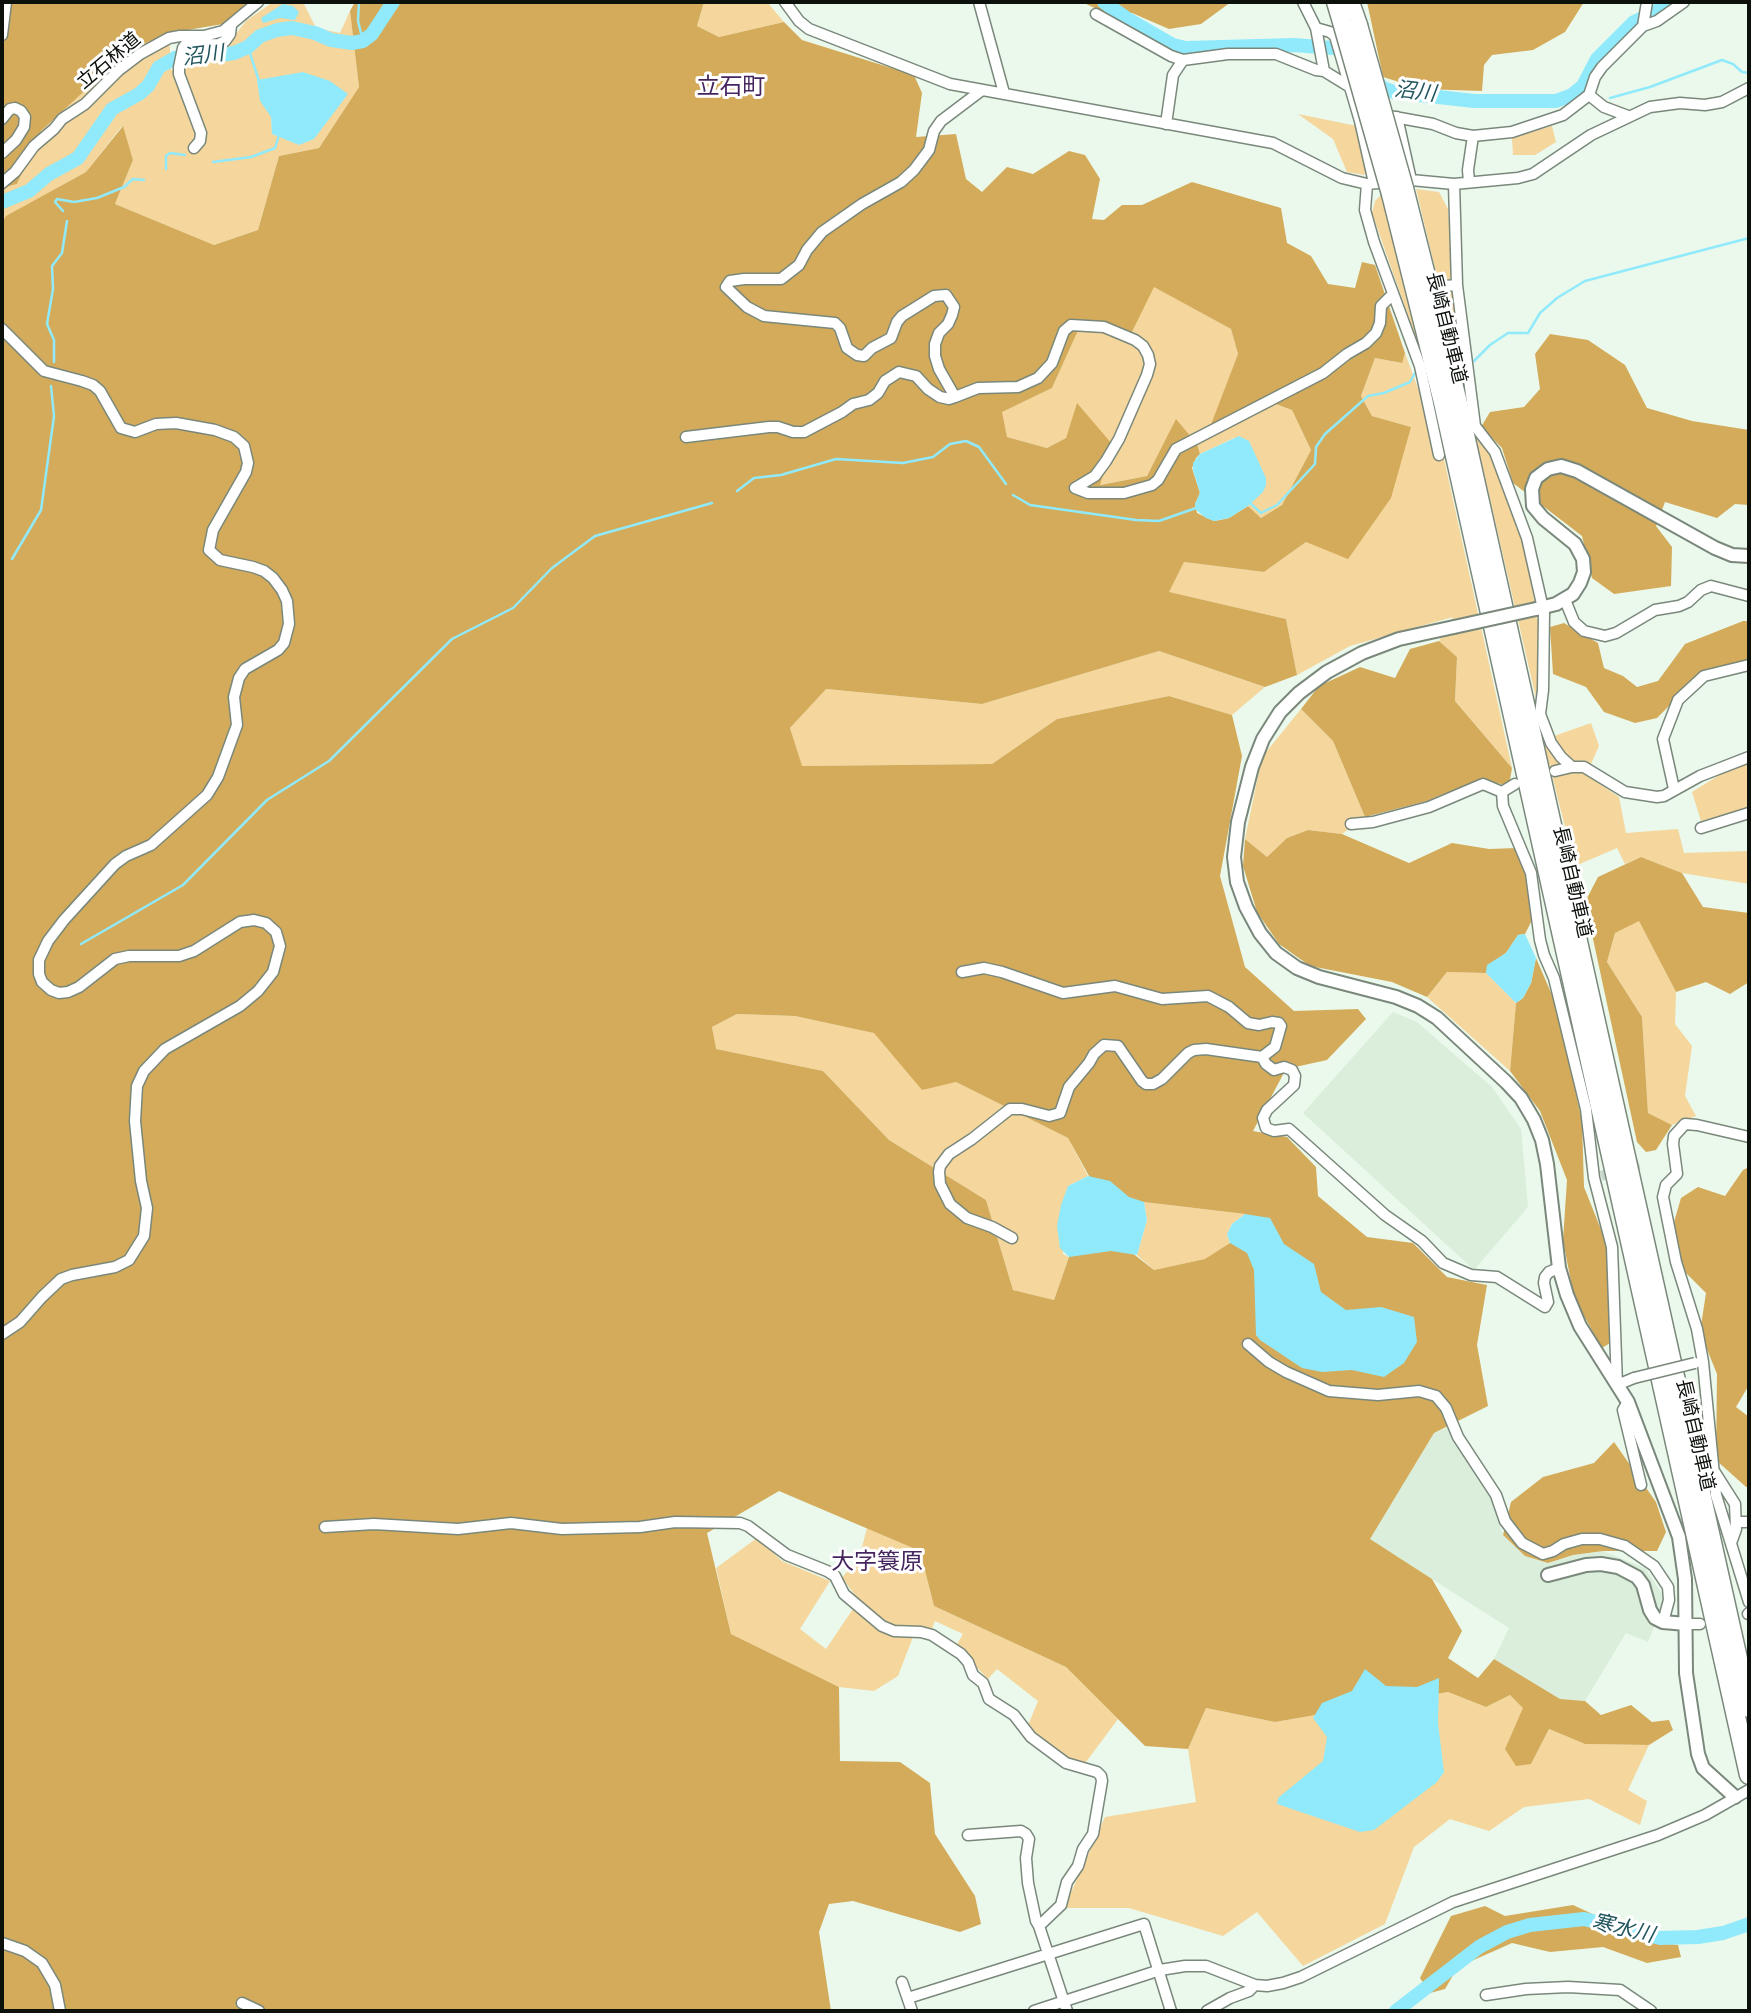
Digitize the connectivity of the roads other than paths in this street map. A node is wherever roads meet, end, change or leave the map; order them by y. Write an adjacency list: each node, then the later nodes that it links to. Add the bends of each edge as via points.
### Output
1 (6, 2): 15 (street)
2 (258, 2): 12 (street, 立石林道)
3 (785, 2): 20 (street, via 799,21 828,37 950,84)
4 (979, 2): 21 (street)
5 (1303, 2): 14 (street)
6 (1336, 2): 11 (highway, 長崎自動車道)
7 (1350, 2): 11 (highway, 長崎自動車道)
8 (1684, 2): 13 (street)
9 (1646, 5): 13 (street)
10 (1096, 14): 16 (street)
11 (1350, 24): 35 (highway, 長崎自動車道, bridge)
12 (231, 26): 29 (street, via 230,34 219,44 183,48 178,67 201,133); 32 (street, 立石林道, via 214,35 169,38 140,54 62,119)
13 (1643, 26): 22 (street, via 1602,67)
14 (1316, 28): 17 (street); 18 (street, via 1331,32)
15 (2, 35)
16 (1183, 60): 17 (street, via 1276,54); 27 (street, via 1173,75)
17 (1324, 71): 18 (street)
18 (1350, 87): 26 (street)
19 (1749, 88): 23 (street, via 1722,102 1657,106)
20 (982, 90): 21 (street); 40 (street, via 941,121 914,170 822,233 799,265 781,279 730,281 726,287 764,316 835,323 847,348 864,356 891,338 902,316 934,296 946,295 954,307 935,344 935,356)
21 (1004, 93): 27 (street)
22 (1589, 94): 23 (street, via 1604,107); 28 (street, via 1563,115 1544,123)
23 (1628, 116): 31 (street, via 1532,174)
24 (1397, 117): 26 (street); 28 (street); 35 (street)
25 (2, 118): 30 (street, via 15,108 25,117 16,140)
26 (1360, 121): 33 (street)
27 (1166, 124): 33 (street, via 1273,143 1342,178)
28 (1473, 136): 31 (street)
29 (194, 148)
30 (2, 153)
31 (1469, 182): 34 (street)
32 (2, 183)
33 (1370, 184): 35 (street); 38 (street, via 1365,210)
34 (1454, 184): 35 (street); 36 (street)
35 (1402, 187): 79 (highway, 長崎自動車道, via 1457,399); 80 (highway, 長崎自動車道, via 1443,402)
36 (1457, 285): 37 (street); 46 (street, via 1475,426 1502,467 1527,538)
37 (1445, 286)
38 (1397, 297): 40 (street, via 1381,306 1376,333 1366,343 1323,373 1176,449 1158,480 1124,493 1088,493 1075,488 1095,476 1106,461 1147,375 1148,355 1135,340 1104,327 1071,325 1064,331 1052,363 1038,378 1018,387 978,387); 42 (street, via 1420,366)
39 (2, 329): 62 (street, via 44,372 93,385 121,428 135,432 176,423 234,436 244,446 246,472 213,530 209,550 219,560 253,567 273,578 287,601 289,624 278,650 245,669 239,678 234,697 237,725 207,795 151,845 115,864 48,941 38,974 51,990 68,992 115,959 179,956 240,922 254,920 275,932 280,946 273,972 240,1006 165,1049 144,1071 137,1086 135,1121 147,1208 144,1236 129,1260 61,1279)
40 (955, 397): 41 (street, via 940,397 916,376 899,372 869,400 804,432 769,427)
41 (686, 437)
42 (1439, 455)
43 (1749, 556): 45 (street, via 1715,548 1577,471 1561,466 1548,469 1536,478 1533,506 1575,544 1583,559 1580,583)
44 (1749, 596): 45 (street, via 1711,586 1688,602 1655,610 1605,636 1584,631 1574,622)
45 (1565, 600): 46 (street)
46 (1540, 608): 49 (street, via 1541,714 1551,743); 61 (street, bridge, via 1399,639 1362,653 1299,693 1263,739 1238,822 1234,857 1246,907 1276,954 1319,977 1418,1006 1521,1098 1542,1140)
47 (1749, 665): 52 (street, via 1704,677 1678,700 1663,739)
48 (1749, 757): 52 (street)
49 (1572, 767): 50 (street); 52 (street, via 1588,769 1630,794 1657,797)
50 (1555, 771)
51 (1515, 784): 53 (street)
52 (1674, 789)
53 (1502, 792): 55 (street, via 1483,784 1429,807); 65 (street, via 1503,806 1531,873 1540,940 1554,978 1586,1109 1612,1247)
54 (1749, 813): 56 (street)
55 (1351, 824)
56 (1701, 828)
57 (962, 972): 58 (street, via 984,968 1063,993 1115,986 1162,999 1217,999 1248,1023 1279,1023 1275,1047)
58 (1262, 1057): 60 (street, via 1194,1051 1177,1061 1162,1079 1146,1084 1118,1046 1107,1044 1097,1049 1069,1087 1060,1113 1003,1112 949,1154 939,1172 946,1198 958,1212); 61 (street, via 1274,1070 1284,1067 1295,1076 1294,1086 1267,1110 1263,1118 1266,1128 1289,1129 1443,1263 1471,1275 1497,1277 1545,1307 1545,1277)
59 (1749, 1137): 64 (street, via 1685,1124 1674,1136 1677,1174 1663,1190 1676,1262 1697,1329)
60 (1012, 1238)
61 (1559, 1268): 65 (street, via 1580,1326)
62 (2, 1334)
63 (1248, 1344): 76 (street, via 1286,1372 1329,1391 1378,1395 1419,1391 1436,1396 1496,1495 1505,1521 1522,1543 1543,1554 1582,1539 1625,1546 1654,1566 1668,1587)
64 (1699, 1363): 65 (street, bridge); 67 (street)
65 (1617, 1385): 66 (street)
66 (1628, 1402): 68 (street, via 1623,1410); 77 (street, via 1679,1536)
67 (1712, 1470): 69 (street, via 1732,1497); 72 (street)
68 (1640, 1485)
69 (1737, 1522): 70 (street); 72 (street)
70 (1749, 1522)
71 (325, 1527): 84 (street, via 374,1524 458,1529 511,1523 562,1529 675,1522 748,1526 787,1555 835,1576 844,1594 882,1626 932,1635 961,1654 973,1675 983,1682 989,1699 1014,1715 1031,1737 1066,1763 1101,1776 1093,1834 1067,1882 1061,1905)
72 (1730, 1543): 74 (street)
73 (1548, 1575): 76 (street, via 1586,1565 1618,1567 1643,1584 1650,1609)
74 (1746, 1583): 75 (street)
75 (1749, 1602)
76 (1662, 1622): 77 (street)
77 (1686, 1624): 78 (street); 82 (street, via 1686,1673 1698,1754 1703,1768)
78 (1700, 1624)
79 (1749, 1708)
80 (1749, 1775)
81 (1749, 1790): 82 (street)
82 (1735, 1797): 89 (street, via 1658,1835 1453,1902 1301,1977)
83 (968, 1835): 84 (street, via 1027,1834 1028,1883)
84 (1040, 1926): 86 (street)
85 (2, 1943): 94 (street, via 26,1951 42,1963 55,1985)
86 (1047, 1955): 87 (street, via 1144,1924); 91 (street); 93 (street)
87 (1160, 1970): 89 (street, via 1206,1966); 93 (street); 98 (street)
88 (902, 1982): 91 (street)
89 (1255, 1985): 99 (street)
90 (1486, 1995): 100 (street, via 1568,1987 1620,1990)
91 (908, 1998): 96 (street)
92 (242, 2003): 95 (street)
93 (1065, 2007): 97 (street)
94 (60, 2011)
95 (259, 2011)
96 (912, 2011)
97 (1034, 2011)
98 (1171, 2011)
99 (1207, 2011)
100 (1651, 2011)

